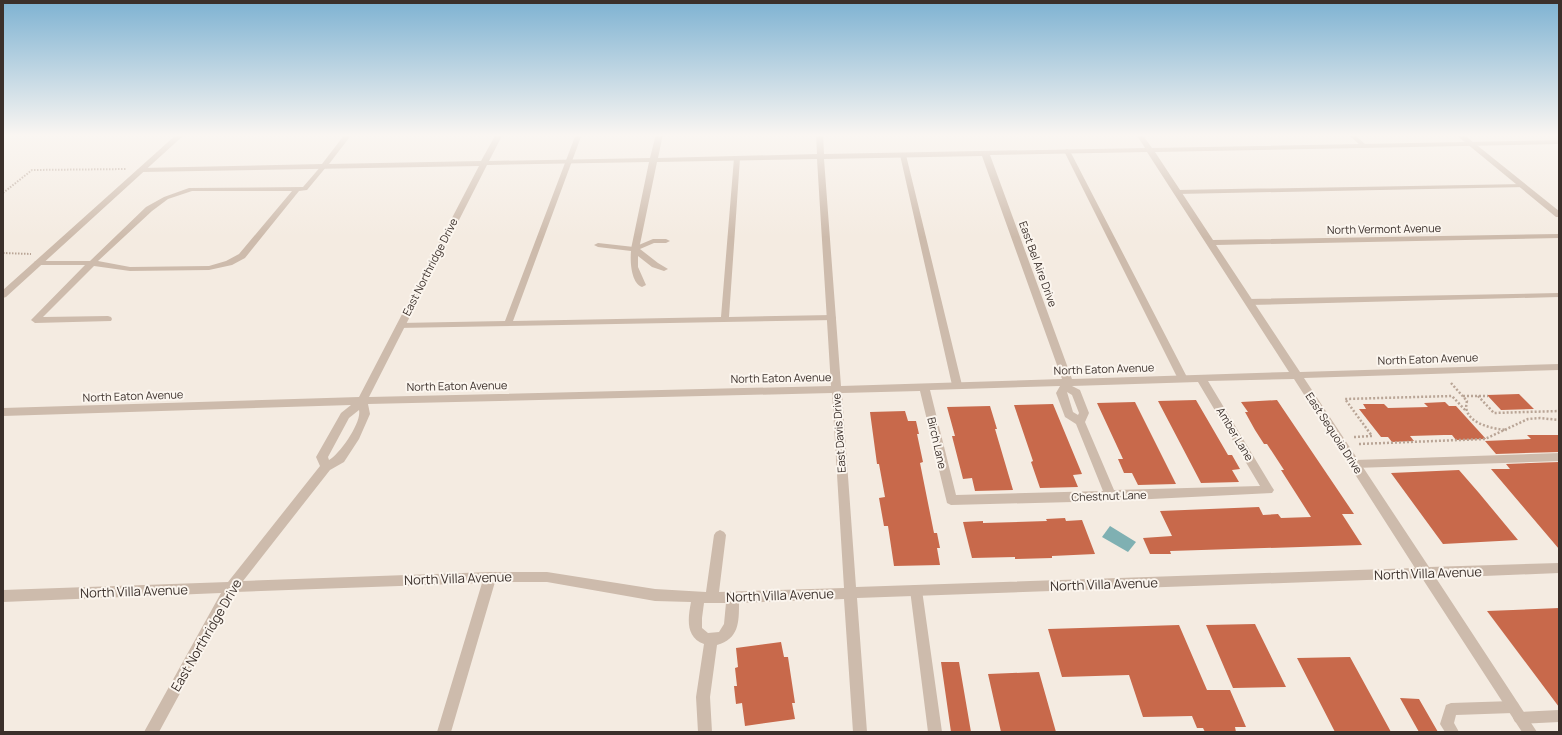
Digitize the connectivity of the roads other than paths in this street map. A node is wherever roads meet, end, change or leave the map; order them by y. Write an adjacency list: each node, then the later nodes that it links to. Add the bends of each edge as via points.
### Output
1 (184, 168): 13 (street)
2 (322, 168): 15 (lane, via 305,189)
3 (481, 168): 34 (street, East Northridge Drive)
4 (566, 168): 33 (lane)
5 (651, 168): 22 (street)
6 (736, 168): 32 (lane)
7 (821, 168): 30 (street, East Davis Drive)
8 (906, 168): 40 (lane)
9 (990, 168): 39 (street, East Bel Aire Drive)
10 (1076, 168): 37 (lane)
11 (1161, 168): 16 (street, East Sequoia Drive)
12 (1502, 168): 14 (street)
13 (142, 169): 23 (street)
14 (1524, 186): 16 (lane); 17 (street)
15 (297, 189): 24 (lane, via 191,189 166,198 148,209); 24 (lane, via 242,256 229,263 209,268 130,269)
16 (1177, 192): 20 (street, East Sequoia Drive)
17 (1559, 215)
18 (1559, 236): 20 (street, North Vermont Avenue)
19 (666, 241): 22 (lane, via 653,241)
20 (1210, 243): 29 (street, East Sequoia Drive)
21 (598, 245): 22 (lane)
22 (634, 249): 25 (lane); 26 (lane, via 634,267)
23 (38, 263): 24 (lane); 27 (street)
24 (92, 263): 31 (lane, via 35,320)
25 (664, 269)
26 (642, 285)
27 (3, 295)
28 (1559, 295): 29 (lane)
29 (1249, 302): 36 (street, East Sequoia Drive)
30 (832, 318): 32 (lane); 42 (street, East Davis Drive)
31 (108, 320)
32 (725, 320): 33 (lane)
33 (508, 324): 34 (lane)
34 (400, 326): 43 (street, East Northridge Drive)
35 (1559, 367): 36 (street, North Eaton Avenue)
36 (1296, 375): 38 (street, North Eaton Avenue); 46 (street, East Sequoia Drive)
37 (1183, 378): 38 (street, North Eaton Avenue); 39 (street, North Eaton Avenue)
38 (1201, 378): 48 (street, Amber Lane)
39 (1066, 384): 40 (street, North Eaton Avenue); 49 (street, via 1060,393 1069,414 1080,422)
40 (957, 385): 41 (street, North Eaton Avenue)
41 (924, 387): 42 (street, North Eaton Avenue); 50 (street, Birch Lane)
42 (836, 389): 43 (street, North Eaton Avenue); 57 (street, East Davis Drive)
43 (362, 401): 44 (street, North Eaton Avenue); 47 (street, East Northridge Drive, via 345,416 322,457); 47 (street, East Northridge Drive, via 365,414 355,436 340,459)
44 (3, 412)
45 (1559, 457): 46 (lane)
46 (1355, 464): 53 (street, East Sequoia Drive)
47 (326, 467): 55 (street, East Northridge Drive)
48 (1268, 490): 49 (street, Chestnut Lane)
49 (1111, 496): 50 (street, Chestnut Lane)
50 (951, 500)
51 (720, 535): 61 (street)
52 (1559, 568): 53 (street, North Villa Avenue)
53 (1424, 573): 56 (street, North Villa Avenue); 63 (street, East Sequoia Drive)
54 (490, 577): 55 (street, North Villa Avenue); 60 (street, North Villa Avenue, via 547,577 655,595); 66 (street)
55 (231, 587): 58 (street, North Villa Avenue); 65 (street, East Northridge Drive)
56 (916, 590): 57 (street, North Villa Avenue); 69 (lane)
57 (850, 592): 59 (street, North Villa Avenue); 68 (street, East Davis Drive)
58 (3, 596)
59 (732, 597): 61 (street, North Villa Avenue); 62 (street, via 730,630 721,638)
60 (698, 598): 61 (street, North Villa Avenue); 62 (street, via 696,630 701,636)
61 (712, 598)
62 (711, 640): 67 (street, via 704,682)
63 (1517, 713): 64 (lane); 70 (lane, via 1452,709 1447,724); 71 (street, East Sequoia Drive)
64 (1559, 716)
65 (151, 732)
66 (444, 732)
67 (705, 732)
68 (860, 732)
69 (935, 732)
70 (1452, 732)
71 (1530, 732)

